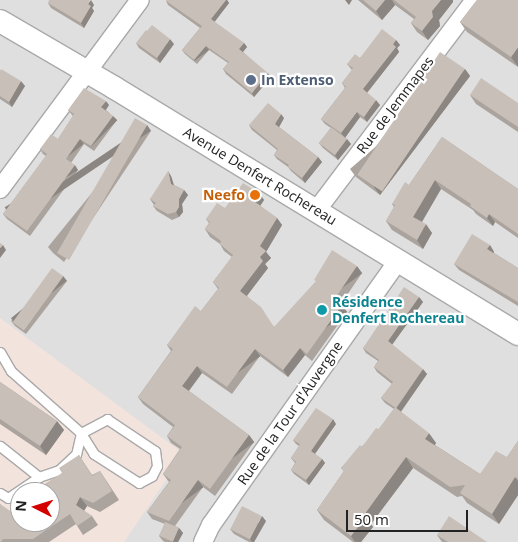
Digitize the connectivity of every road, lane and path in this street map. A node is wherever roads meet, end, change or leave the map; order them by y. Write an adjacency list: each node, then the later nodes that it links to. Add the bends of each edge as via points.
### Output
1 (140, 0): 4 (street)
2 (475, 0): 6 (street, Rue de Jemmapes)
3 (0, 21): 4 (street, Avenue Denfert Rochereau)
4 (87, 72): 5 (street); 6 (street, Avenue Denfert Rochereau)
5 (0, 189)
6 (316, 211): 7 (street, Avenue Denfert Rochereau)
7 (398, 261): 8 (street, Avenue Denfert Rochereau); 14 (street, Rue de la Tour d'Auvergne, via 211,525)
8 (518, 334)
9 (0, 352): 10 (lane, via 11,371)
10 (81, 433): 10 (lane, via 107,420 156,450 158,466 152,476 139,483 94,454); 12 (lane, via 76,454 59,470)
11 (0, 446): 12 (lane)
12 (39, 477): 13 (lane, via 8,498)
13 (0, 493)
14 (204, 542)

